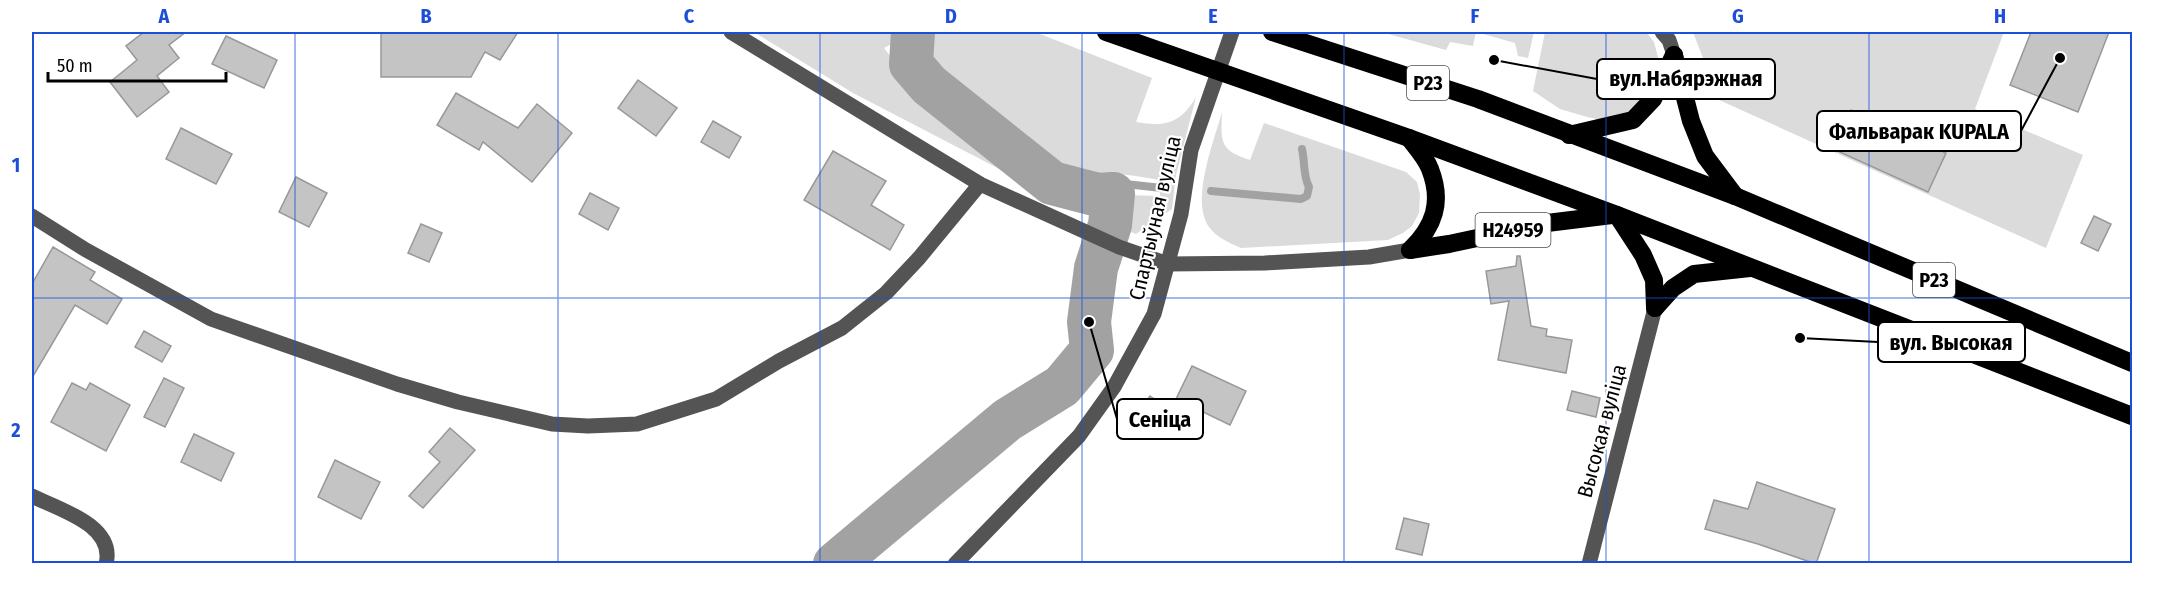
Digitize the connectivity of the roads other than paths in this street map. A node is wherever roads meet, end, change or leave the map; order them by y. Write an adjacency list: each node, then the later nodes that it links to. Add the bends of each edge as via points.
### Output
1 (731, 32): 9 (street)
2 (1106, 32): 8 (highway, Р23)
3 (1232, 32): 14 (street, Спартыўная вуліца, via 1191,150)
4 (1662, 32): 6 (street)
5 (1278, 34): 7 (highway, Р23, via 1478,99)
6 (1674, 55): 7 (highway, via 1653,99 1633,120); 10 (highway, via 1691,121 1706,156)
7 (1569, 135): 10 (highway, Р23)
8 (1409, 138): 11 (highway, Р23); 13 (highway, via 1430,168 1436,190 1434,218)
9 (980, 184): 12 (street, via 886,293 842,328 716,399 637,423 598,425 552,424 458,402 210,319); 14 (street, via 1119,247)
10 (1734, 196): 17 (highway, Р23)
11 (1617, 214): 13 (highway, Н24959); 15 (highway, Р23); 16 (highway, via 1654,280)
12 (32, 216)
13 (1410, 250): 14 (street, Н24959, via 1358,258)
14 (1168, 264): 21 (street, Спартыўная вуліца, via 1154,314 1097,412 1079,436)
15 (1754, 268): 16 (highway, via 1694,274 1673,288); 18 (highway, Р23)
16 (1655, 308): 22 (street, Высокая вуліца)
17 (2133, 363)
18 (2133, 416)
19 (32, 496): 20 (street, via 92,526 104,538)
20 (107, 560)
21 (955, 564)
22 (1589, 564)

